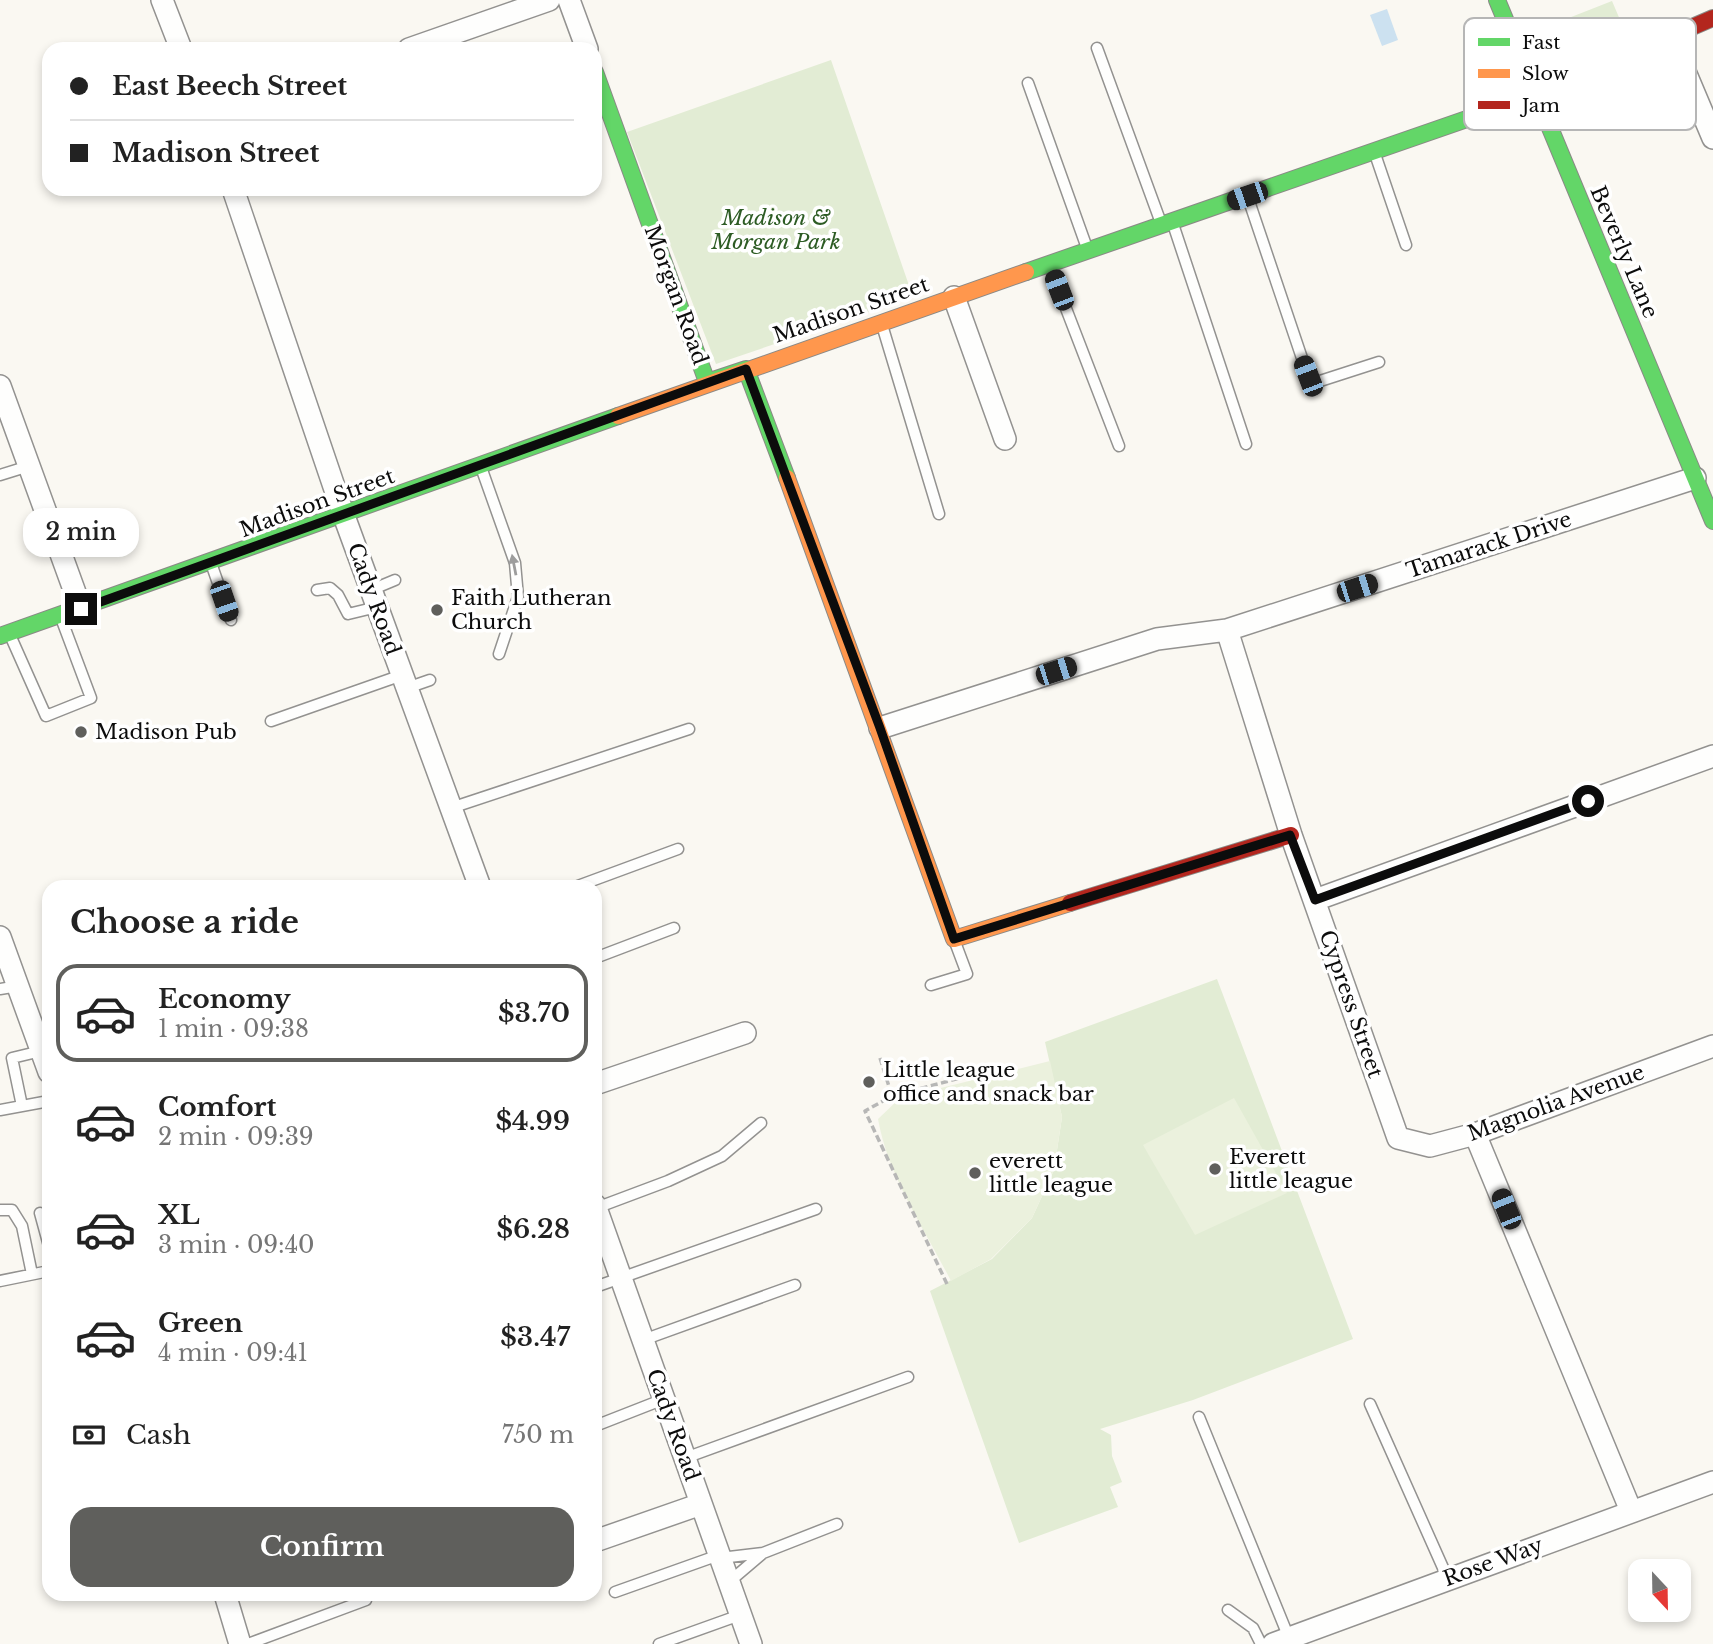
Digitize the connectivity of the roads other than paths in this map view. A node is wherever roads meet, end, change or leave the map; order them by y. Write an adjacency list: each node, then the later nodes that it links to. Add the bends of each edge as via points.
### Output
1 (162, 0): 8 (street)
2 (549, 0): 9 (street)
3 (569, 0): 10 (street)
4 (1497, 0): 5 (street, Beverly Lane)
5 (1504, 18)
6 (1713, 18): 7 (street, Madison Street)
7 (1696, 25)
8 (178, 42)
9 (429, 42)
10 (584, 42)
11 (1097, 48): 21 (lane)
12 (1028, 83): 23 (lane)
13 (602, 91): 28 (street, Morgan Road, via 708,382)
14 (1696, 98): 17 (street)
15 (1464, 121): 18 (street, Madison Street)
16 (1550, 130): 36 (street, Beverly Lane)
17 (1713, 138)
18 (1374, 152): 20 (street, Madison Street); 22 (lane)
19 (235, 196): 38 (street, Cady Road)
20 (1247, 196): 21 (street, Madison Street); 27 (lane, via 1308,376 1317,382)
21 (1167, 223): 23 (street, Madison Street); 31 (lane)
22 (1406, 244)
23 (1087, 251): 24 (street, Madison Street)
24 (1049, 264): 25 (street, Madison Street); 32 (lane)
25 (954, 297): 26 (street, Madison Street); 30 (street)
26 (881, 322): 28 (street, Madison Street); 37 (lane)
27 (1379, 362)
28 (746, 369): 34 (street, Madison Street); 55 (street)
29 (0, 386): 33 (street)
30 (1005, 439)
31 (1246, 443)
32 (1119, 446)
33 (29, 466): 35 (lane); 46 (street)
34 (481, 466): 38 (street, Madison Street); 40 (lane)
35 (0, 475)
36 (1695, 478): 39 (street, Beverly Lane); 49 (street, Tamarack Drive)
37 (939, 514)
38 (344, 516): 42 (street, Madison Street); 45 (street, Cady Road)
39 (1713, 521)
40 (506, 536): 41 (lane); 51 (lane, one-way to 40, via 518,597 515,563)
41 (494, 540)
42 (211, 563): 46 (street, Madison Street); 48 (lane)
43 (395, 580): 45 (lane)
44 (317, 590): 45 (lane, via 330,588 338,594 348,614)
45 (374, 599): 53 (street, Cady Road)
46 (81, 609): 47 (street, Madison Street)
47 (60, 616): 50 (street, Madison Street); 50 (lane, via 91,698 46,716)
48 (231, 620)
49 (1227, 630): 55 (street, Tamarack Drive, via 1157,639); 59 (street, Cypress Street)
50 (5, 634)
51 (499, 654)
52 (430, 680): 53 (lane)
53 (404, 682): 54 (lane); 58 (street, Cady Road)
54 (271, 721)
55 (880, 728): 65 (street)
56 (689, 729): 58 (lane)
57 (1713, 756): 63 (street)
58 (450, 807): 61 (street, Cady Road)
59 (1290, 835): 63 (street, Cypress Street); 65 (street)
60 (678, 849): 62 (lane)
61 (477, 880)
62 (594, 880)
63 (1315, 900): 79 (street, Cypress Street)
64 (674, 928): 67 (lane)
65 (954, 939): 68 (lane, via 967,974)
66 (1, 940): 69 (street)
67 (602, 955)
68 (931, 985)
69 (9, 987): 72 (street)
70 (744, 1032): 73 (street)
71 (1713, 1046): 78 (street, Magnolia Avenue)
72 (41, 1051): 75 (lane, via 12,1058)
73 (602, 1082)
74 (42, 1102): 75 (lane)
75 (22, 1106): 76 (lane)
76 (0, 1110)
77 (761, 1124): 80 (lane, via 722,1156)
78 (1475, 1134): 79 (street, Magnolia Avenue, via 1430,1146); 101 (street)
79 (1398, 1138)
80 (602, 1204)
81 (816, 1209): 88 (lane)
82 (0, 1210): 87 (lane, via 12,1210 19,1218)
83 (40, 1213): 84 (lane)
84 (42, 1220)
85 (602, 1225): 88 (street, Cady Road)
86 (42, 1272): 87 (lane)
87 (32, 1274): 89 (lane)
88 (621, 1278): 90 (lane); 92 (street, Cady Road)
89 (0, 1281)
90 (602, 1285)
91 (795, 1285): 92 (lane)
92 (643, 1340): 94 (street, Cady Road)
93 (908, 1377): 98 (lane)
94 (664, 1399): 97 (lane); 98 (street, Cady Road)
95 (1370, 1404): 106 (lane)
96 (1199, 1417): 113 (lane)
97 (602, 1423)
98 (685, 1458): 100 (street, Cady Road)
99 (1713, 1482): 101 (street, Rose Way)
100 (701, 1504): 103 (street); 105 (street, Cady Road)
101 (1631, 1511): 106 (street, Rose Way)
102 (837, 1524): 104 (lane)
103 (602, 1539)
104 (763, 1553): 105 (lane); 107 (lane)
105 (719, 1555): 107 (street, Cady Road); 108 (lane)
106 (1448, 1579): 113 (street, Rose Way)
107 (729, 1582): 112 (street, Cady Road)
108 (615, 1592)
109 (227, 1601): 114 (street)
110 (363, 1601): 115 (lane)
111 (1228, 1610): 118 (lane, via 1253,1628)
112 (740, 1615): 116 (lane); 117 (street, Cady Road)
113 (1281, 1641)
114 (240, 1644)
115 (248, 1644)
116 (659, 1644)
117 (751, 1644)
118 (1261, 1644)

